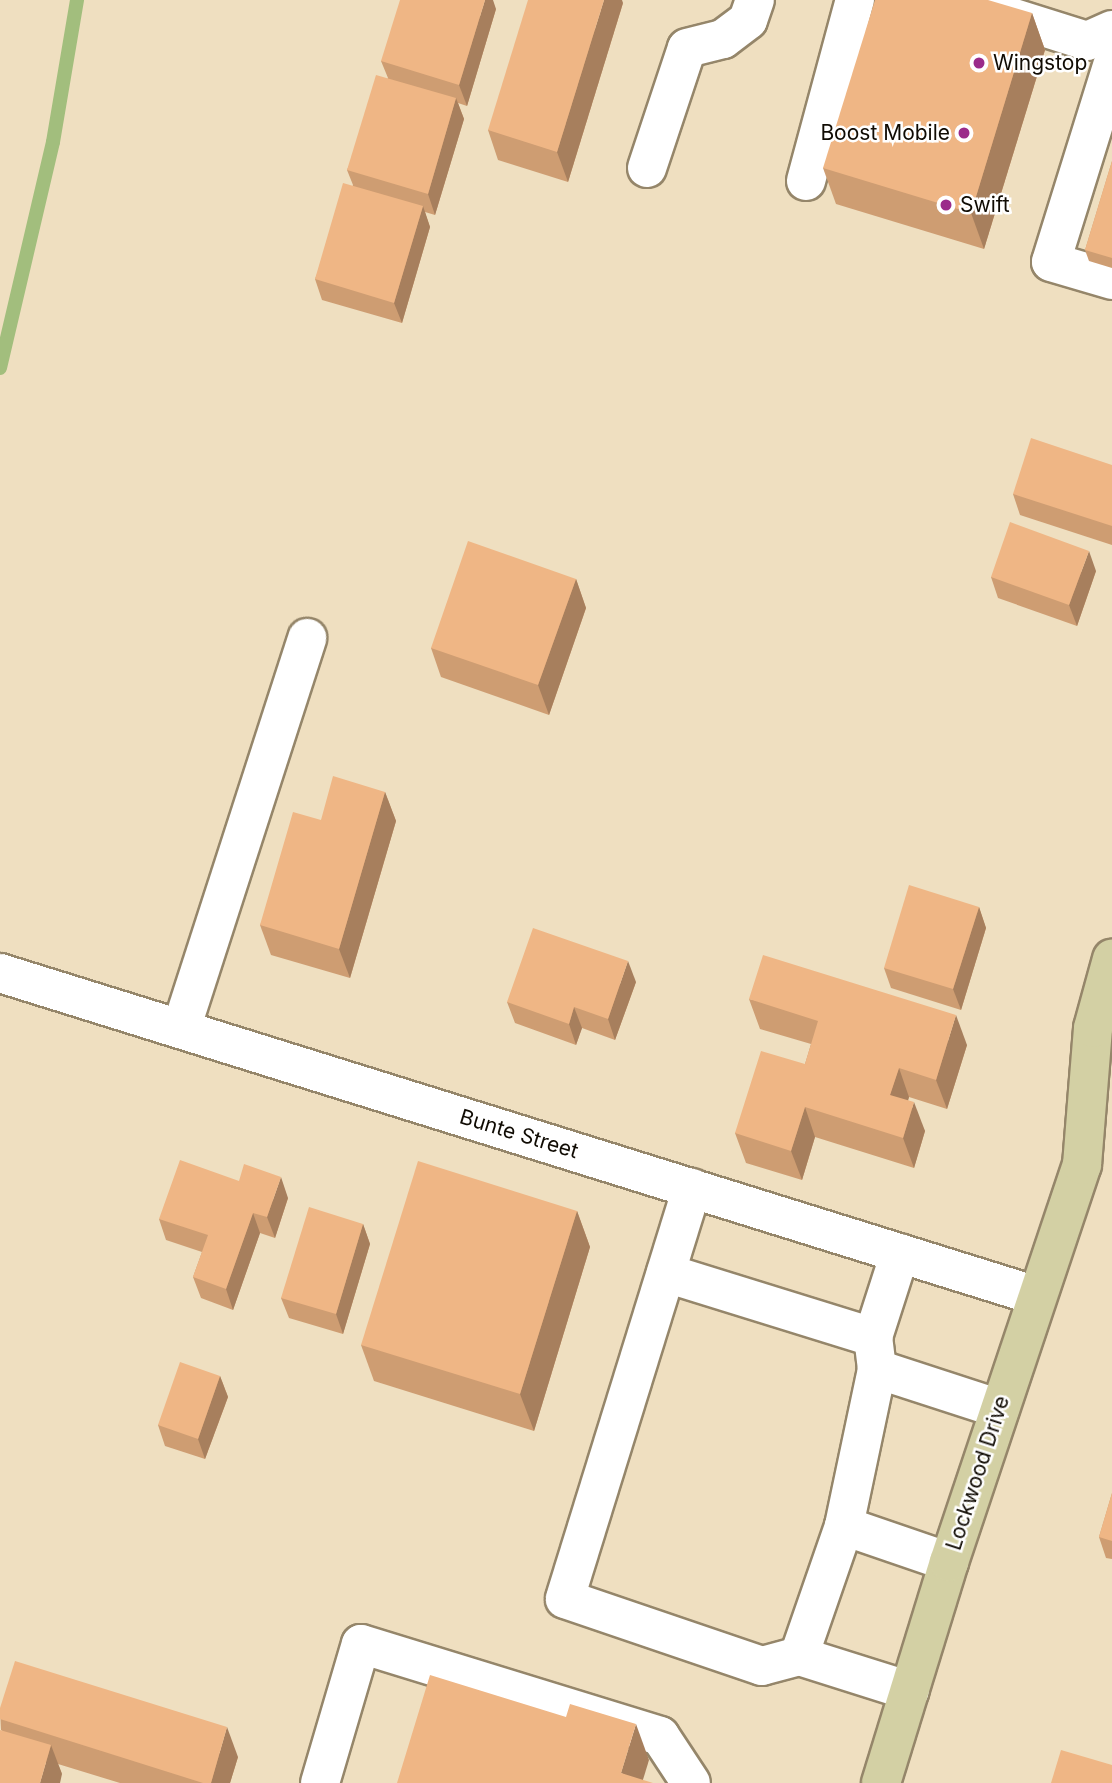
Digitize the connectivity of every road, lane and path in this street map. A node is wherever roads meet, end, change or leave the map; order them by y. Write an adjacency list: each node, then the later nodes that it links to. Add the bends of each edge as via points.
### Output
1 (755, 0): 7 (street, via 748,20 723,38 687,48)
2 (855, 0): 8 (street)
3 (957, 0): 4 (street, via 1087,41)
4 (1112, 30)
5 (1109, 87): 6 (street)
6 (1100, 150): 9 (street, via 1087,206 1051,262)
7 (647, 168)
8 (806, 181)
9 (1112, 280)
10 (307, 638): 13 (street)
11 (1112, 959): 15 (main road, Lockwood Drive, via 1093,1028)
12 (0, 973): 13 (street, Bunte Street)
13 (181, 1029): 16 (street, Bunte Street)
14 (1112, 1126): 15 (main road, Lockwood Drive)
15 (1082, 1165): 19 (main road, Lockwood Drive)
16 (692, 1188): 17 (street, Bunte Street); 18 (street)
17 (900, 1253): 19 (street, Bunte Street); 20 (street)
18 (666, 1273): 20 (street); 24 (street, via 565,1599 762,1666)
19 (1037, 1296): 21 (main road, Lockwood Drive)
20 (875, 1353): 21 (street); 22 (street)
21 (1000, 1409): 23 (main road, Lockwood Drive)
22 (844, 1526): 23 (street); 24 (street)
23 (949, 1562): 25 (main road, Lockwood Drive)
24 (799, 1656): 25 (street)
25 (909, 1691): 28 (main road, Lockwood Drive)
26 (320, 1783): 27 (street, via 361,1644 660,1736)
27 (691, 1783)
28 (881, 1783)

